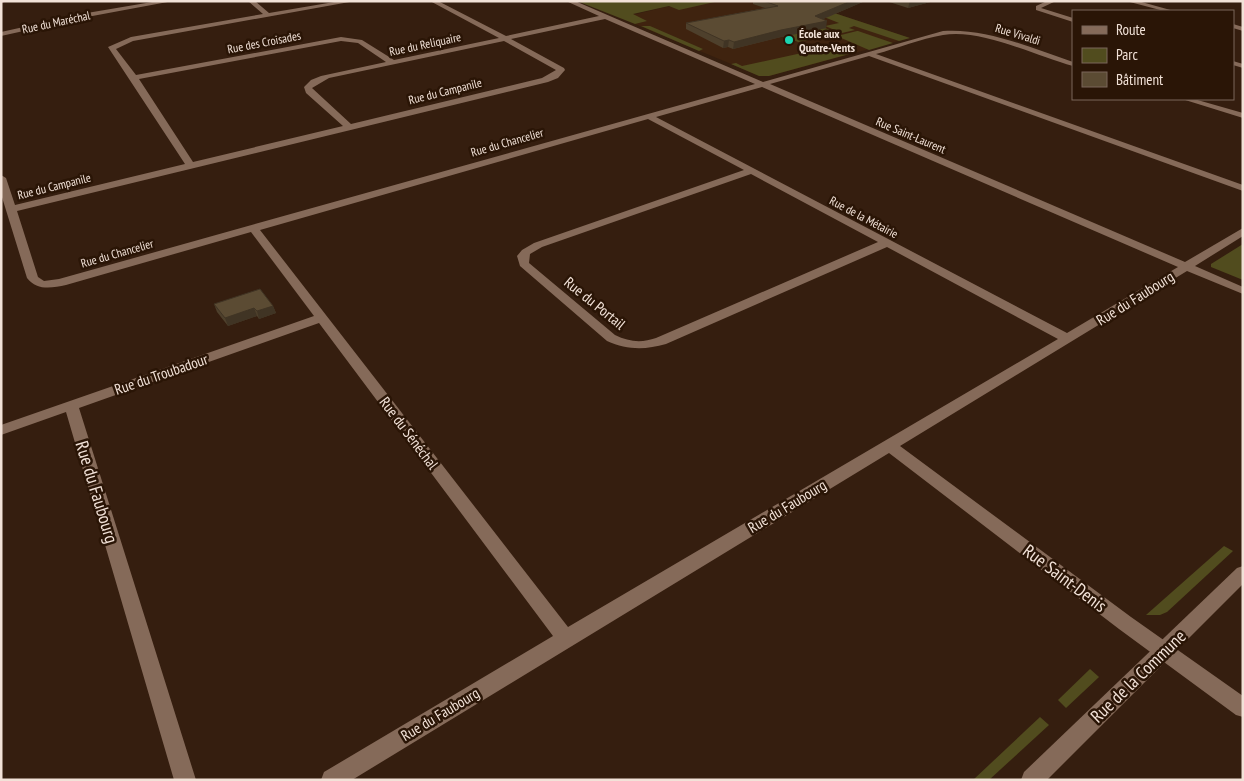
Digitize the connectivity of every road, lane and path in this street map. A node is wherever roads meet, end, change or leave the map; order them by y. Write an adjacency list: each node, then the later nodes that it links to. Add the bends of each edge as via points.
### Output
1 (170, 1): 13 (street, Rue du Maréchal)
2 (251, 1): 9 (street)
3 (352, 1): 9 (street)
4 (433, 1): 14 (street, Rue du Campanile)
5 (569, 1): 10 (street, Rue Saint-Laurent)
6 (1053, 1): 11 (street, via 1038,6 1038,10)
7 (1130, 1): 8 (street)
8 (1167, 10)
9 (268, 16): 18 (street, via 116,44 112,49)
10 (605, 17): 14 (street, Rue du Reliquaire); 19 (street, Rue Saint-Laurent)
11 (1072, 20)
12 (956, 32): 15 (street, Rue du Chancelier); 17 (street, Rue Vivaldi, via 982,36)
13 (1, 34)
14 (506, 38): 16 (street, Rue du Reliquaire); 23 (street, Rue du Campanile, via 559,67 559,74 546,80)
15 (868, 54): 19 (street, Rue du Chancelier); 27 (street)
16 (393, 63): 18 (street, Rue des Croisades, via 360,41 341,39); 23 (street, Rue du Reliquaire, via 323,78 308,87)
17 (1072, 64)
18 (134, 78): 24 (street)
19 (761, 84): 21 (street, Rue du Chancelier); 32 (street, Rue Saint-Laurent)
20 (1189, 100): 22 (street)
21 (649, 116): 25 (street, Rue de la Métairie); 29 (street, Rue du Chancelier)
22 (1243, 116)
23 (349, 127): 24 (street, Rue du Campanile)
24 (191, 166): 28 (street, Rue du Campanile)
25 (751, 171): 31 (street, Rue de la Métairie); 31 (street, Rue du Portail, via 538,245 523,256 524,264 611,338 623,344 645,346)
26 (1, 178): 28 (street)
27 (1243, 188)
28 (11, 209): 33 (street, via 35,281)
29 (254, 228): 33 (street, Rue du Chancelier); 35 (street, Rue du Sénéchal)
30 (1243, 231): 32 (street, Rue du Faubourg)
31 (886, 243): 36 (street, Rue de la Métairie)
32 (1186, 266): 34 (street, Rue Saint-Laurent); 36 (street, Rue du Faubourg)
33 (66, 282)
34 (1243, 291)
35 (321, 318): 37 (street, Rue du Troubadour); 41 (street, Rue du Sénéchal)
36 (1068, 339): 39 (street, Rue du Faubourg)
37 (71, 406): 38 (street, Rue du Troubadour); 44 (street, Rue du Faubourg)
38 (1, 430)
39 (889, 445): 41 (street, Rue du Faubourg); 42 (street, Rue Saint-Denis)
40 (1243, 573): 42 (street, Rue de la Commune)
41 (566, 638): 45 (street, Rue du Faubourg)
42 (1164, 650): 43 (street, Rue Saint-Denis); 46 (street, Rue de la Commune)
43 (1243, 708)
44 (185, 780)
45 (332, 780)
46 (1032, 780)

